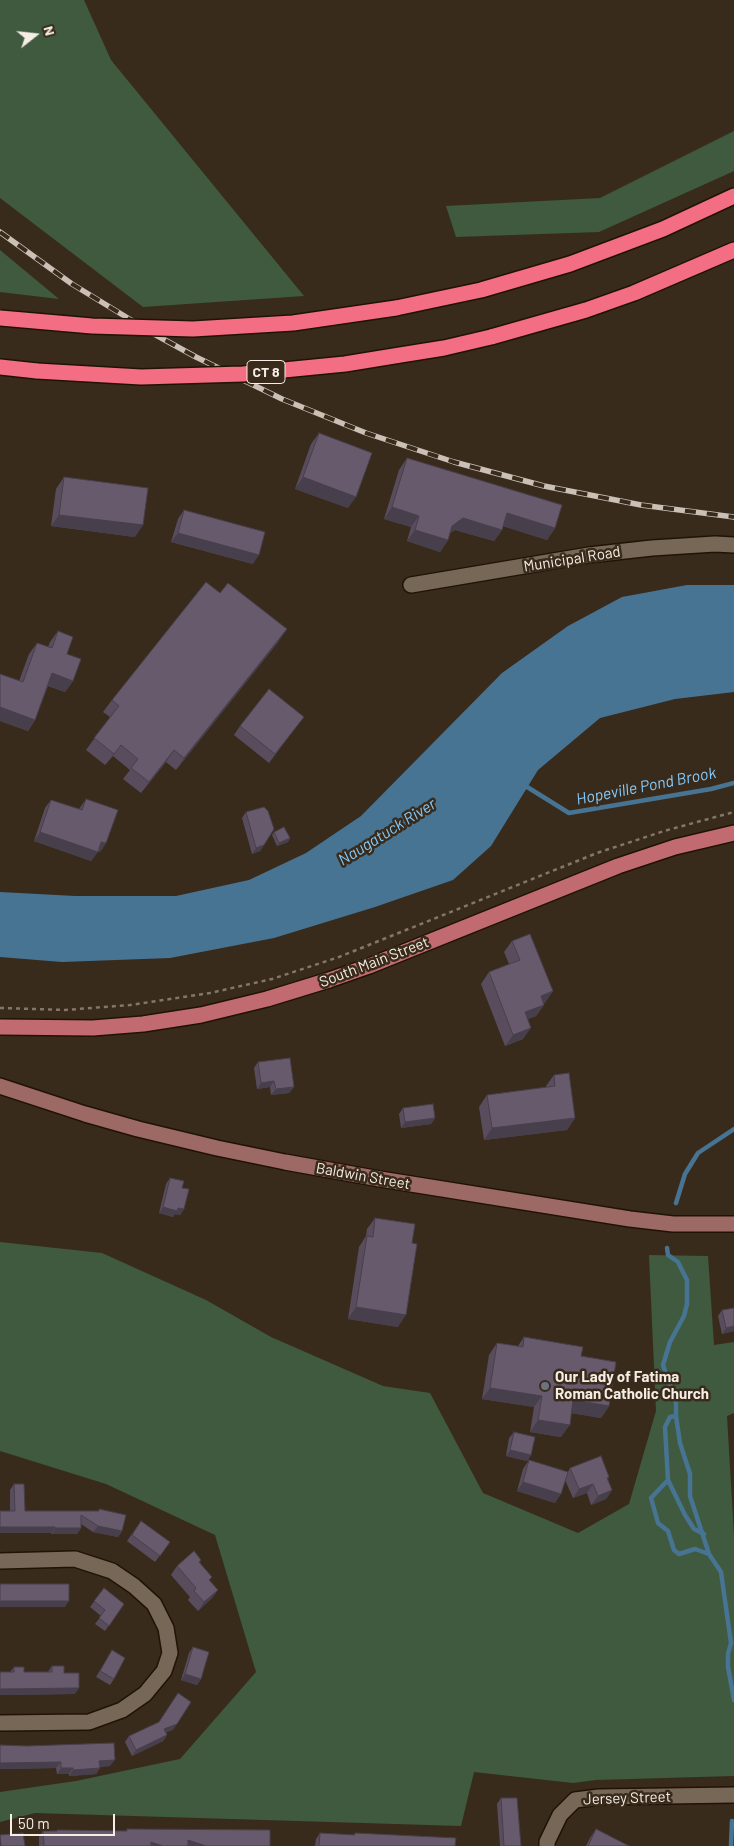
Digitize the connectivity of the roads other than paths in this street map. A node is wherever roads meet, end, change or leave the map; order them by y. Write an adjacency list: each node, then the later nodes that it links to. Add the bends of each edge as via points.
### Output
1 (734, 196): 3 (highway, bridge, via 662,229 570,264 481,290 396,308 293,322 193,329 49,324)
2 (734, 250): 4 (highway, CT 8, bridge, via 586,310 444,348 243,374 141,377)
3 (0, 318)
4 (0, 367)
5 (734, 545): 6 (street, Municipal Road, via 652,548 590,555)
6 (411, 585)
7 (734, 833): 8 (main road, South Main Street, via 631,861 369,966 246,1005 126,1026)
8 (0, 1027)
9 (0, 1086): 10 (main road, Baldwin Street, via 138,1129 285,1162 630,1219 673,1224)
10 (734, 1224)
11 (0, 1561): 12 (street, via 75,1559 112,1571 154,1604 166,1628 170,1653 164,1671 145,1694 122,1710 88,1722)
12 (0, 1723)
13 (734, 1795): 14 (street, Jersey Street, via 575,1800 560,1814)
14 (547, 1846)

